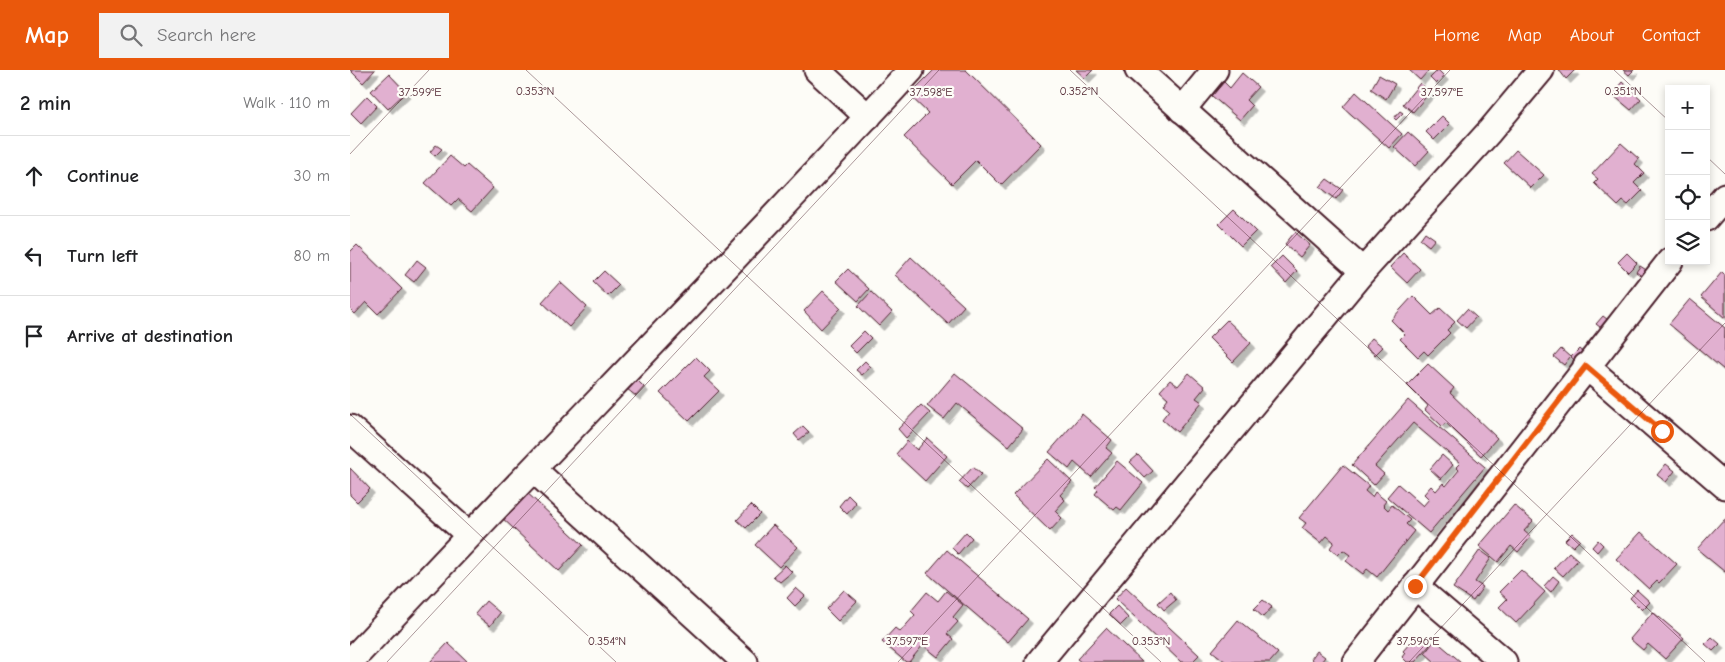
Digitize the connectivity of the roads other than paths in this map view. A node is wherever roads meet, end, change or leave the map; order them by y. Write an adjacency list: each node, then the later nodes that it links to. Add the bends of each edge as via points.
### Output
1 (817, 70): 7 (street)
2 (911, 70): 7 (street)
3 (1138, 70): 6 (street)
4 (1215, 70): 6 (street)
5 (1540, 70): 11 (street)
6 (1182, 110): 11 (street)
7 (868, 117): 14 (street)
8 (1725, 196): 9 (street)
9 (1710, 213)
10 (1667, 265): 12 (street)
11 (1363, 271): 20 (street)
12 (1586, 366): 15 (street); 17 (street)
13 (350, 428): 16 (street)
14 (534, 470): 16 (street); 19 (street)
15 (1725, 486)
16 (469, 535): 18 (street)
17 (1415, 586): 21 (street); 22 (street)
18 (350, 662)
19 (745, 662)
20 (1038, 662)
21 (1356, 662)
22 (1504, 662)

